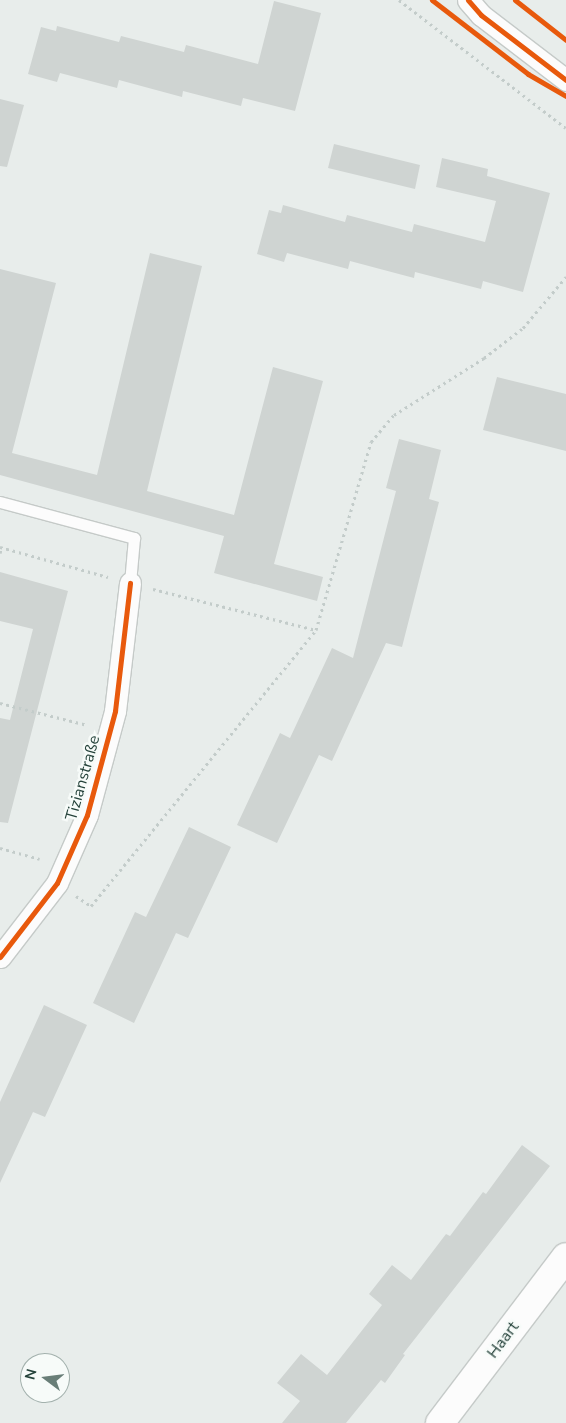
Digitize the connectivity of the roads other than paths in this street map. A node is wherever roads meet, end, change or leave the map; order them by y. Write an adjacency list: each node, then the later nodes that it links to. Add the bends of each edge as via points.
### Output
1 (468, 0): 2 (street, via 481,15)
2 (566, 80)
3 (0, 502): 4 (lane, via 134,538)
4 (130, 583): 5 (street, Tizianstraße, via 125,649 110,731 87,816 61,874)
5 (0, 957)
6 (566, 1257): 7 (main road, Haart)
7 (440, 1423)

